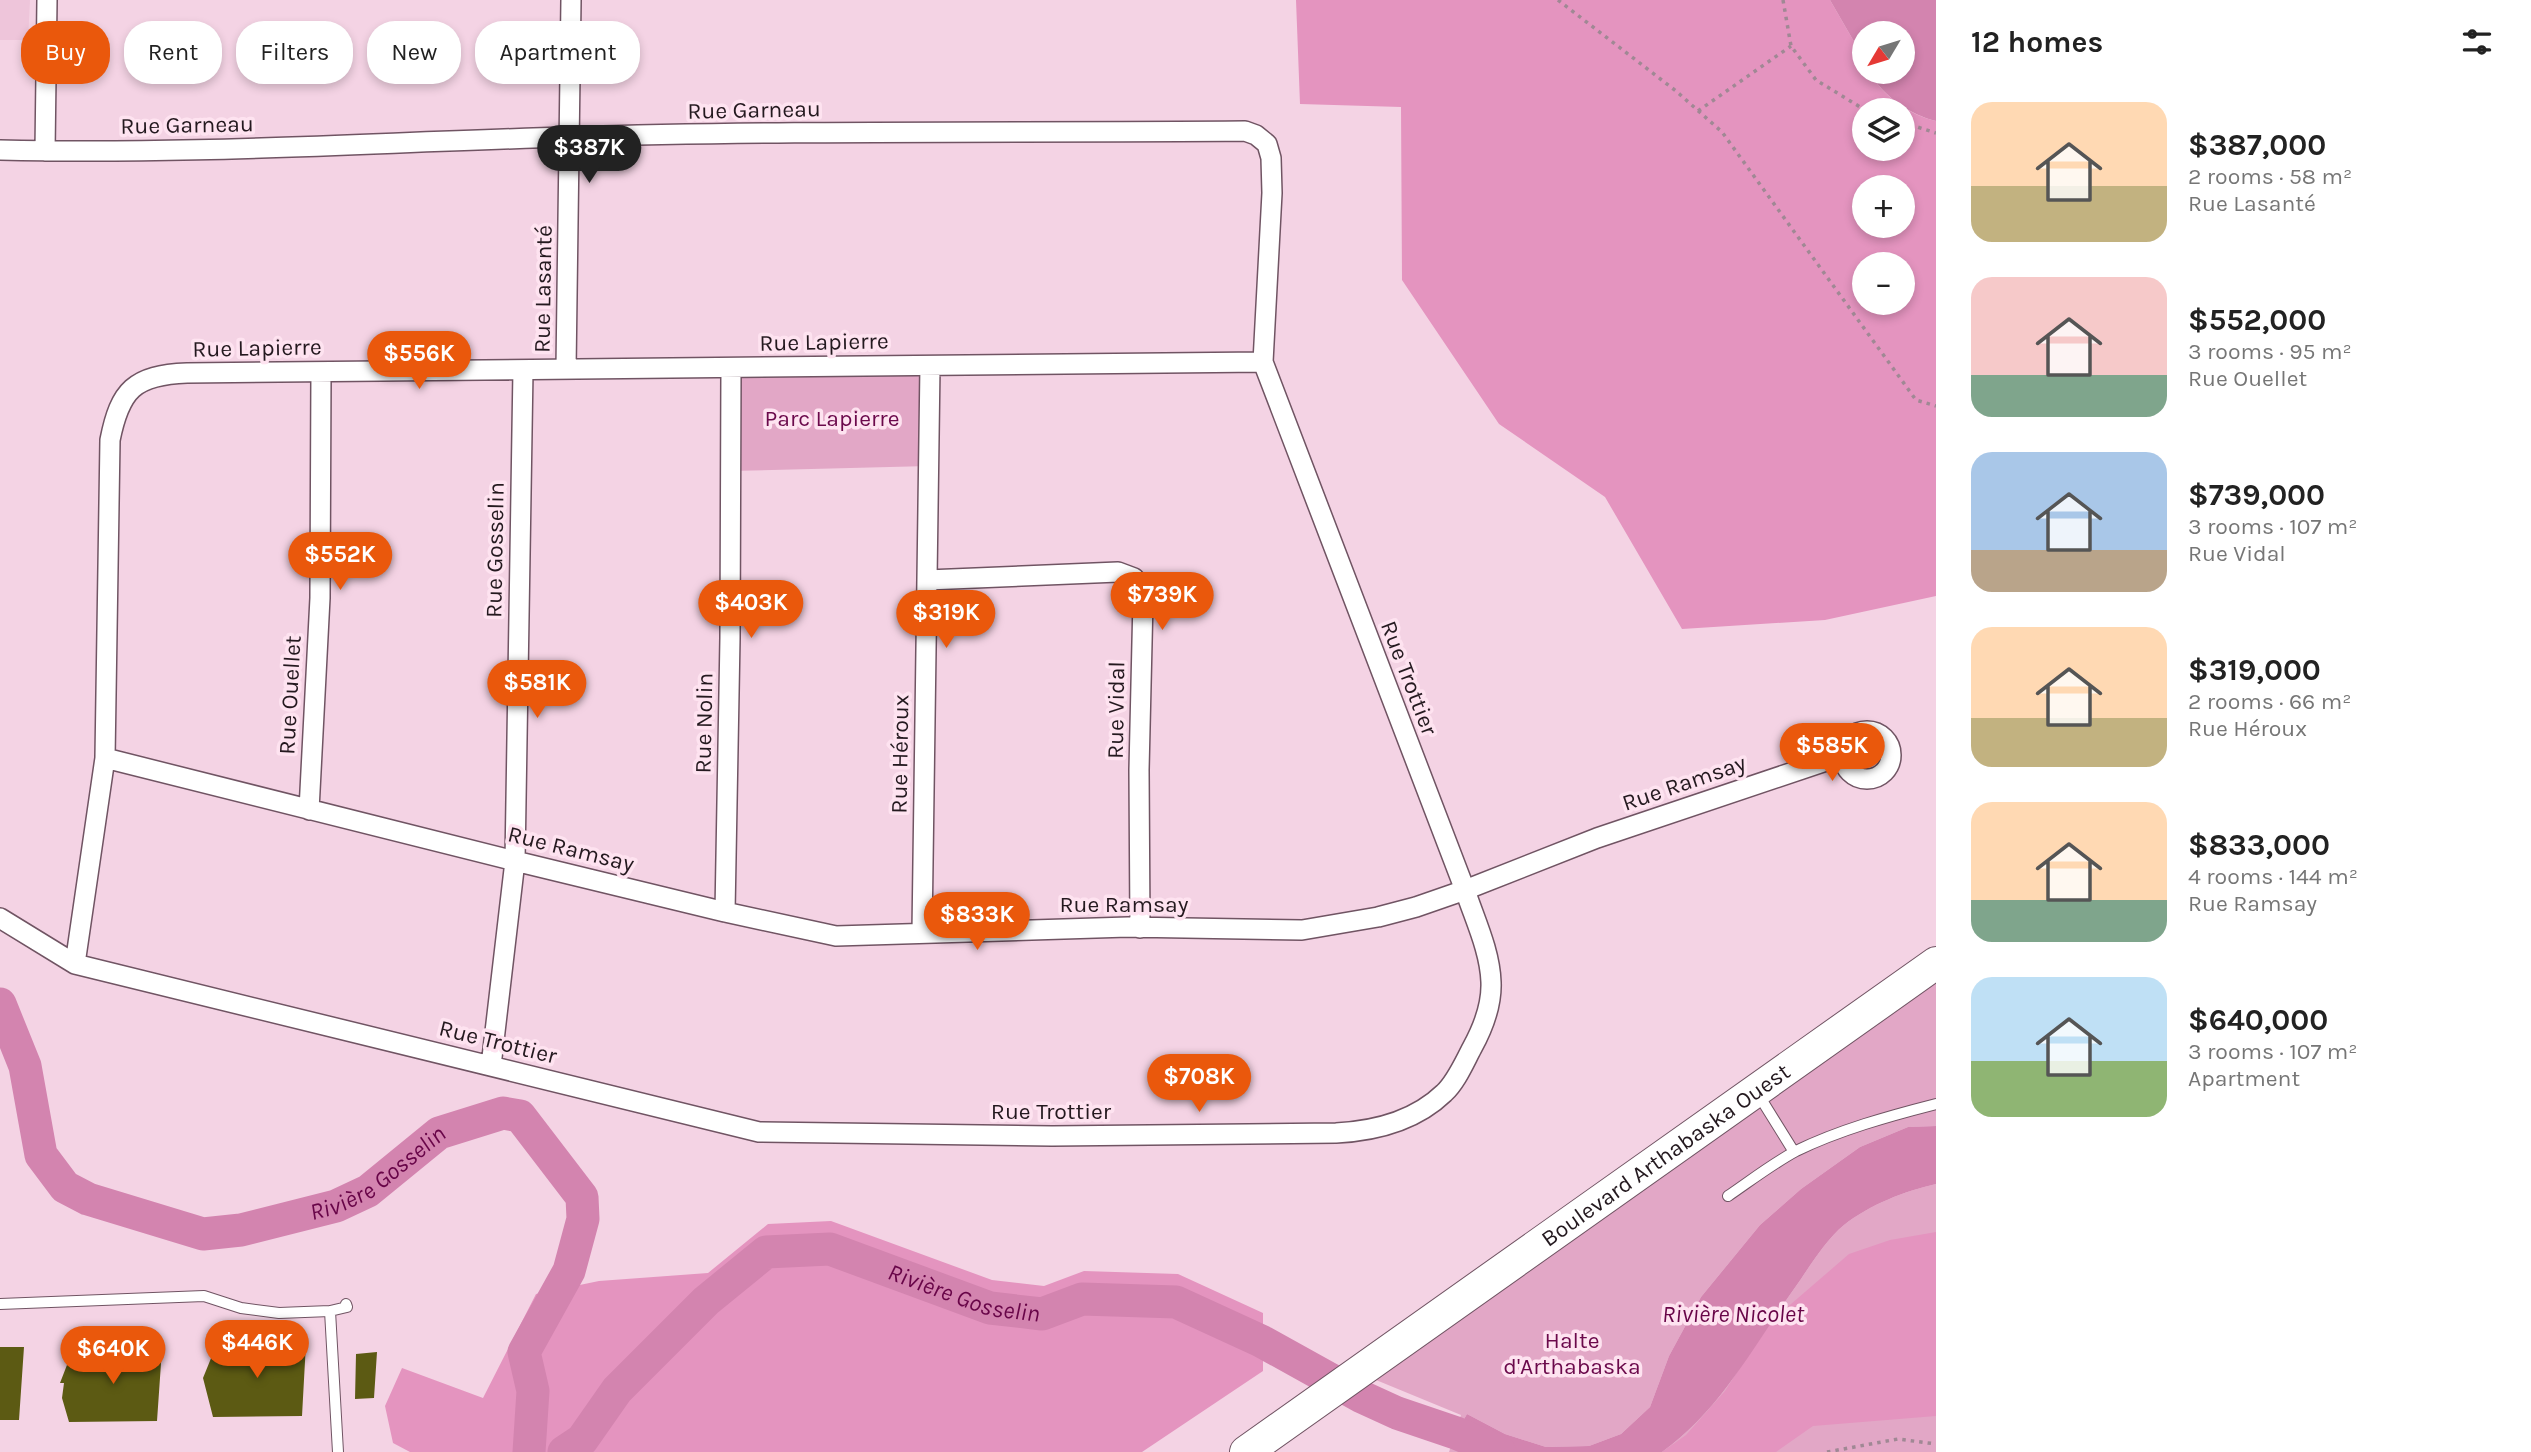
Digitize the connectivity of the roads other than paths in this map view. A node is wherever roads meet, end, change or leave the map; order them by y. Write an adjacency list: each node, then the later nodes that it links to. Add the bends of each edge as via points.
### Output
1 (47, 0): 6 (street)
2 (571, 0): 4 (street, Rue Lasanté)
3 (1256, 135): 4 (street, Rue Garneau, via 1245,131); 7 (street, Rue Trottier, via 1267,144 1271,158)
4 (569, 136): 6 (street, Rue Garneau, via 302,148); 10 (street, Rue Lasanté)
5 (0, 150): 6 (street, Rue Garneau)
6 (45, 151)
7 (1263, 362): 8 (street, Rue Lapierre); 18 (street, Rue Trottier)
8 (930, 366): 9 (street, Rue Lapierre); 13 (street, Rue Héroux)
9 (731, 368): 10 (street, Rue Lapierre); 19 (street, Rue Nolin)
10 (566, 369): 11 (street, Rue Lapierre)
11 (523, 370): 12 (street, Rue Lapierre); 17 (street, Rue Gosselin)
12 (321, 372): 14 (street, Rue Lapierre, via 158,376 128,390 119,405 110,440); 16 (street, Rue Ouellet, via 320,598)
13 (927, 580): 21 (street, Rue Vidal, via 1118,572 1134,578 1143,600); 22 (street, Rue Héroux)
14 (105, 758): 16 (street, Rue Ramsay); 24 (street, Rue Lapierre)
15 (1843, 758): 18 (street, Rue Ramsay, via 1597,838)
16 (309, 810): 17 (street, Rue Ramsay)
17 (515, 861): 19 (street, Rue Ramsay); 25 (street, Rue Gosselin)
18 (1465, 890): 21 (street, Rue Ramsay, via 1378,916 1302,930); 25 (street, Rue Trottier, via 1488,956 1491,981 1488,1012 1480,1032 1446,1092 1425,1109 1409,1119 1350,1132 1052,1136 759,1132)
19 (725, 912): 22 (street, Rue Ramsay, via 836,936)
20 (0, 918): 24 (street, Rue Trottier)
21 (1140, 928): 22 (street, Rue Ramsay)
22 (922, 933)
23 (1936, 963): 26 (main road, Boulevard Arthabaska Ouest)
24 (75, 964): 25 (street, Rue Trottier)
25 (491, 1066)
26 (1755, 1091): 28 (lane); 34 (main road, Boulevard Arthabaska Ouest)
27 (1936, 1104): 28 (lane)
28 (1794, 1153): 29 (lane)
29 (1728, 1196)
30 (0, 1304): 32 (lane, via 204,1296 241,1308 279,1313)
31 (346, 1304): 32 (lane)
32 (330, 1311): 33 (lane)
33 (338, 1452)
34 (1246, 1452)

